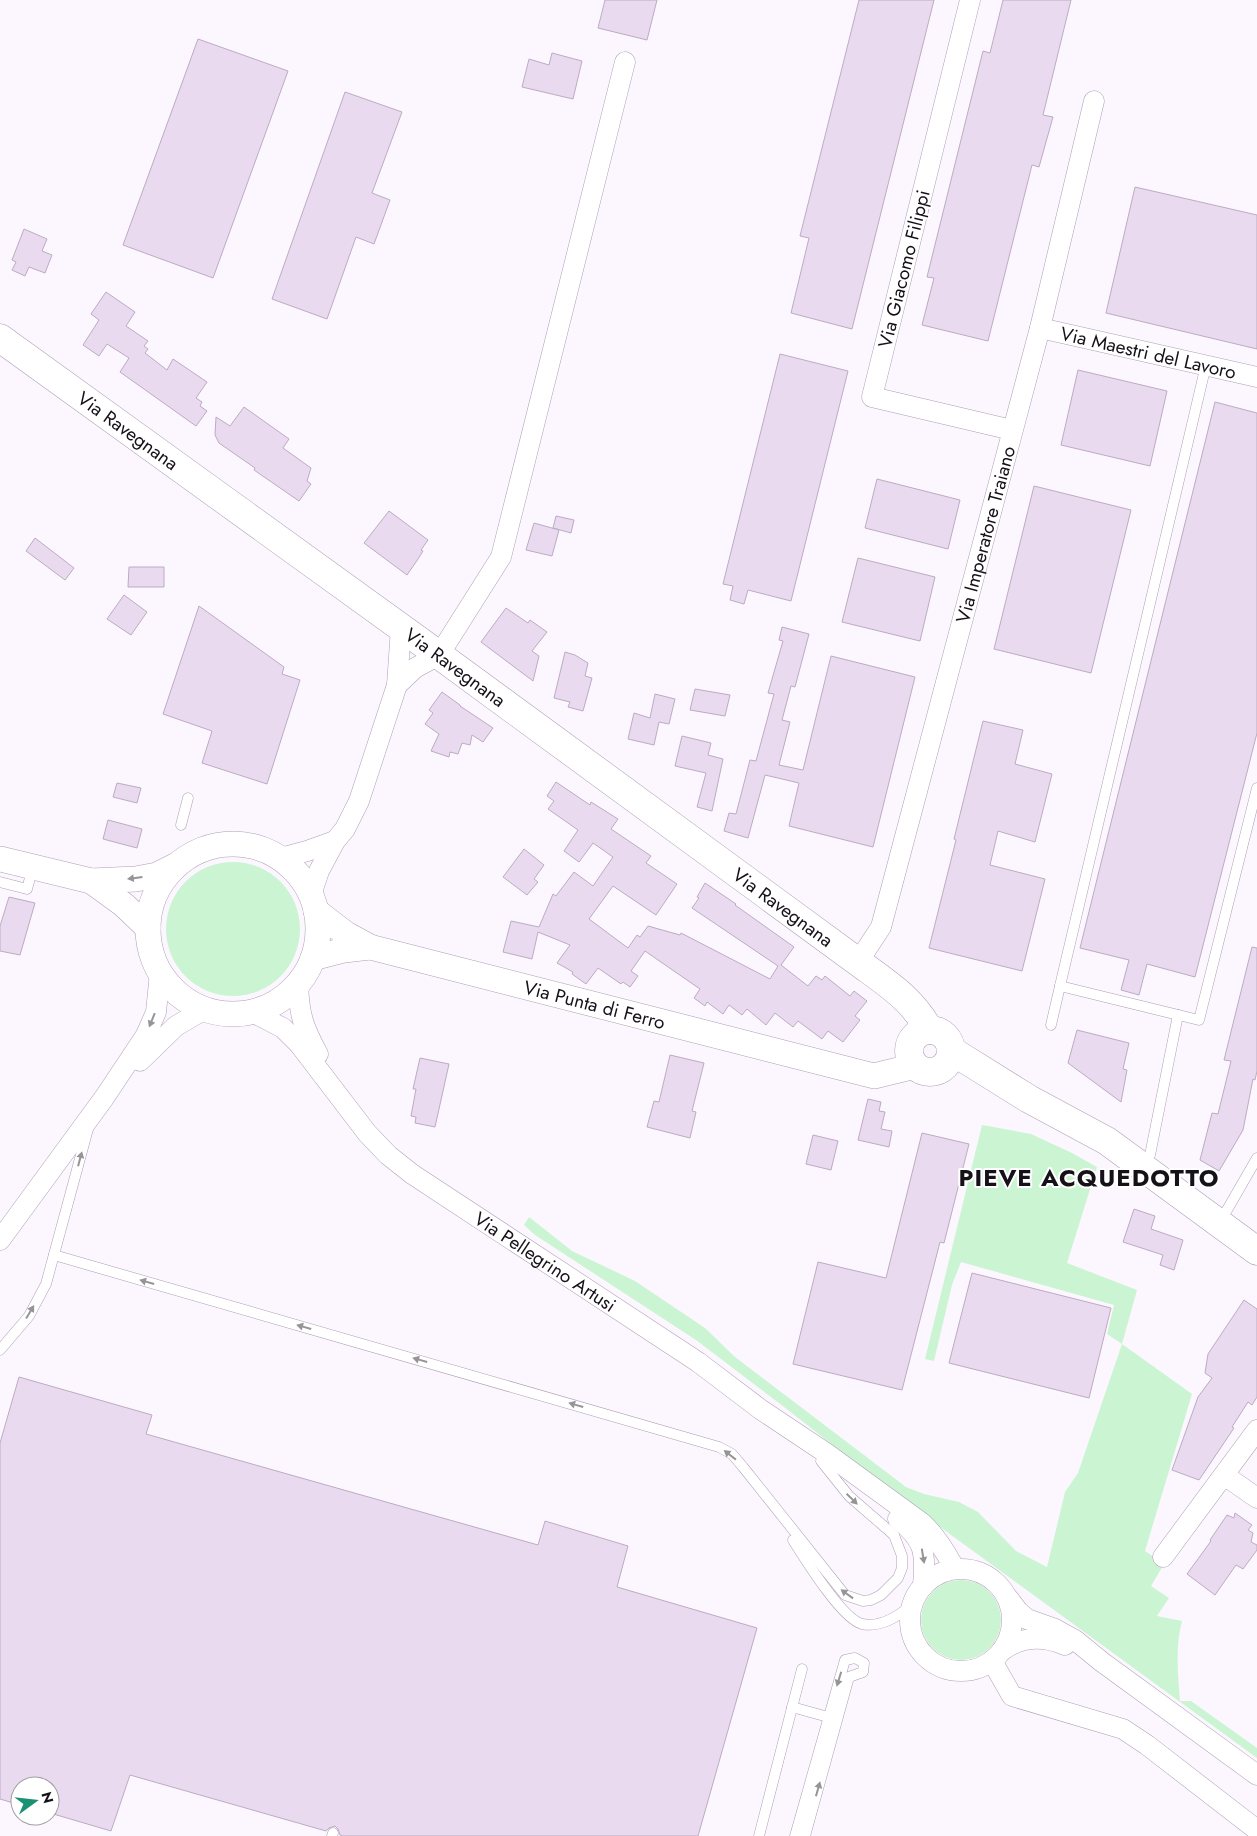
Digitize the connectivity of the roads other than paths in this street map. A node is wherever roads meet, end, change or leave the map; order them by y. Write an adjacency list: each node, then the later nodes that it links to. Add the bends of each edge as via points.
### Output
1 (970, 0): 8 (street, Via Giacomo Filippi, via 872,397)
2 (626, 62): 10 (street, via 500,557)
3 (1094, 101): 4 (street, Via Imperatore Traiano)
4 (1040, 328): 6 (street, Via Maestri del Lavoro); 8 (street, Via Imperatore Traiano)
5 (0, 338): 9 (main road, Via Ravegnana)
6 (1206, 365): 7 (street, Via Maestri del Lavoro); 29 (lane)
7 (1257, 377)
8 (1012, 430): 26 (street, Via Imperatore Traiano, via 881,927)
9 (402, 628): 10 (main road, Via Ravegnana); 11 (street)
10 (439, 655): 11 (street, via 415,668); 26 (main road, Via Ravegnana)
11 (397, 685): 15 (street, via 359,801 345,830)
12 (1257, 788): 32 (lane, via 1199,1020)
13 (188, 798): 14 (lane)
14 (181, 825)
15 (335, 841): 16 (street); 22 (street, via 319,871)
16 (280, 858): 18 (street, via 255,846 228,844 194,853); 22 (street, via 302,879)
17 (0, 859): 19 (street)
18 (177, 864): 20 (street, one-way to 20, via 157,874 136,879); 23 (street, via 158,888)
19 (33, 867): 20 (street); 21 (lane, via 27,889)
20 (91, 881): 23 (street)
21 (0, 882)
22 (313, 903): 24 (street, via 346,934); 25 (street, via 318,936)
23 (148, 928): 27 (street, via 150,949)
24 (370, 948): 25 (street, Via Punta di Ferro, via 344,950); 34 (street, Via Punta di Ferro, via 874,1076)
25 (313, 958): 28 (street)
26 (858, 962): 34 (main road, Via Ravegnana, via 910,1001 924,1019)
27 (160, 972): 30 (street, via 179,994); 37 (street, one-way to 37, via 156,1012 146,1035)
28 (298, 983): 31 (street, via 275,1003); 36 (street, via 305,1031)
29 (1060, 986): 32 (lane); 33 (lane)
30 (205, 1009): 31 (street, via 233,1014); 37 (street, via 162,1038)
31 (252, 1012): 36 (street, via 289,1033)
32 (1178, 1015): 39 (lane, via 1150,1155)
33 (1051, 1025)
34 (918, 1046): 35 (main road, via 942,1033 951,1044); 35 (main road, via 927,1072 941,1070)
35 (949, 1058): 39 (main road, via 1107,1141)
36 (344, 1101): 45 (street, Via Pellegrino Artusi, via 367,1133 412,1174 698,1362)
37 (98, 1106): 41 (street); 43 (lane, one-way to 37)
38 (1257, 1158): 40 (lane)
39 (1143, 1168): 40 (main road)
40 (1218, 1223): 42 (main road)
41 (0, 1240)
42 (1257, 1251)
43 (54, 1255): 44 (lane, one-way to 43, via 29,1316 46,1284); 49 (lane, one-way to 43, via 732,1454 720,1447)
44 (0, 1350)
45 (760, 1408): 47 (street); 52 (street, via 922,1522)
46 (1257, 1430): 48 (street)
47 (821, 1461): 49 (lane, one-way to 49, via 848,1496 894,1535 902,1556 902,1568 898,1578 881,1595 864,1601 845,1594); 53 (street, one-way to 53, via 918,1537 924,1554)
48 (1224, 1475): 50 (street); 51 (street)
49 (762, 1491): 55 (lane, via 816,1576 850,1618 862,1624 872,1624 895,1618)
50 (1257, 1498)
51 (1163, 1557)
52 (955, 1569): 53 (street, via 943,1572); 54 (street, via 979,1572 1000,1586)
53 (922, 1586): 55 (street)
54 (1006, 1597): 56 (street, via 1012,1624 1010,1637); 57 (street, via 1027,1619 1075,1640)
55 (912, 1605): 56 (street, via 911,1635 918,1649 938,1667 958,1672 979,1669)
56 (998, 1655): 57 (street, via 1012,1643 1040,1638 1057,1641); 62 (street, via 1012,1696 1123,1729)
57 (1102, 1662): 61 (street)
58 (802, 1669): 59 (lane)
59 (792, 1707): 60 (lane); 63 (lane)
60 (828, 1717): 64 (lane); 65 (lane, one-way to 60, via 849,1676 863,1672 864,1663 855,1658 845,1660)
61 (1257, 1775)
62 (1257, 1830)
63 (759, 1836)
64 (795, 1836)
65 (805, 1836)

